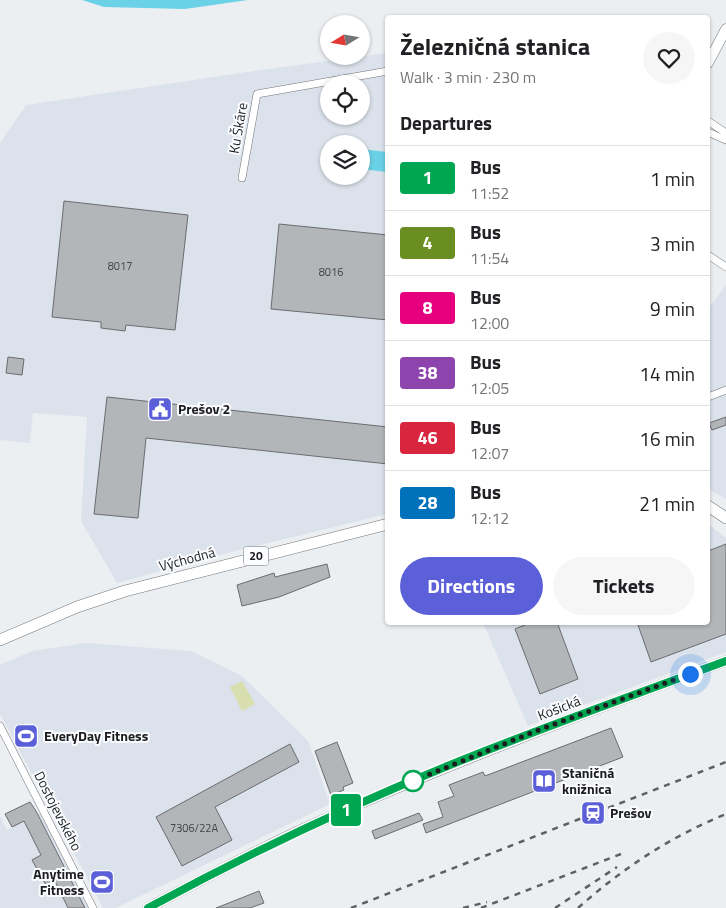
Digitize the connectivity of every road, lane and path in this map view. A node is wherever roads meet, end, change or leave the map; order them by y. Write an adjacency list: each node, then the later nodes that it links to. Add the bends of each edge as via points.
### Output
1 (726, 29): 2 (street)
2 (710, 58)
3 (385, 72): 8 (street, Ku Škáre, via 257,94)
4 (710, 122): 6 (street)
5 (710, 133): 7 (street)
6 (726, 133)
7 (726, 140)
8 (242, 178)
9 (710, 256): 10 (street)
10 (726, 267)
11 (726, 390): 12 (street)
12 (710, 396)
13 (710, 507): 14 (main road)
14 (726, 518)
15 (385, 525): 16 (main road, Východná / 20, via 125,591 77,607)
16 (0, 640)
17 (726, 661): 20 (street, Košická, via 536,731 375,797 279,840)
18 (0, 726): 19 (street, Dostojevského)
19 (93, 908)
20 (148, 908)

